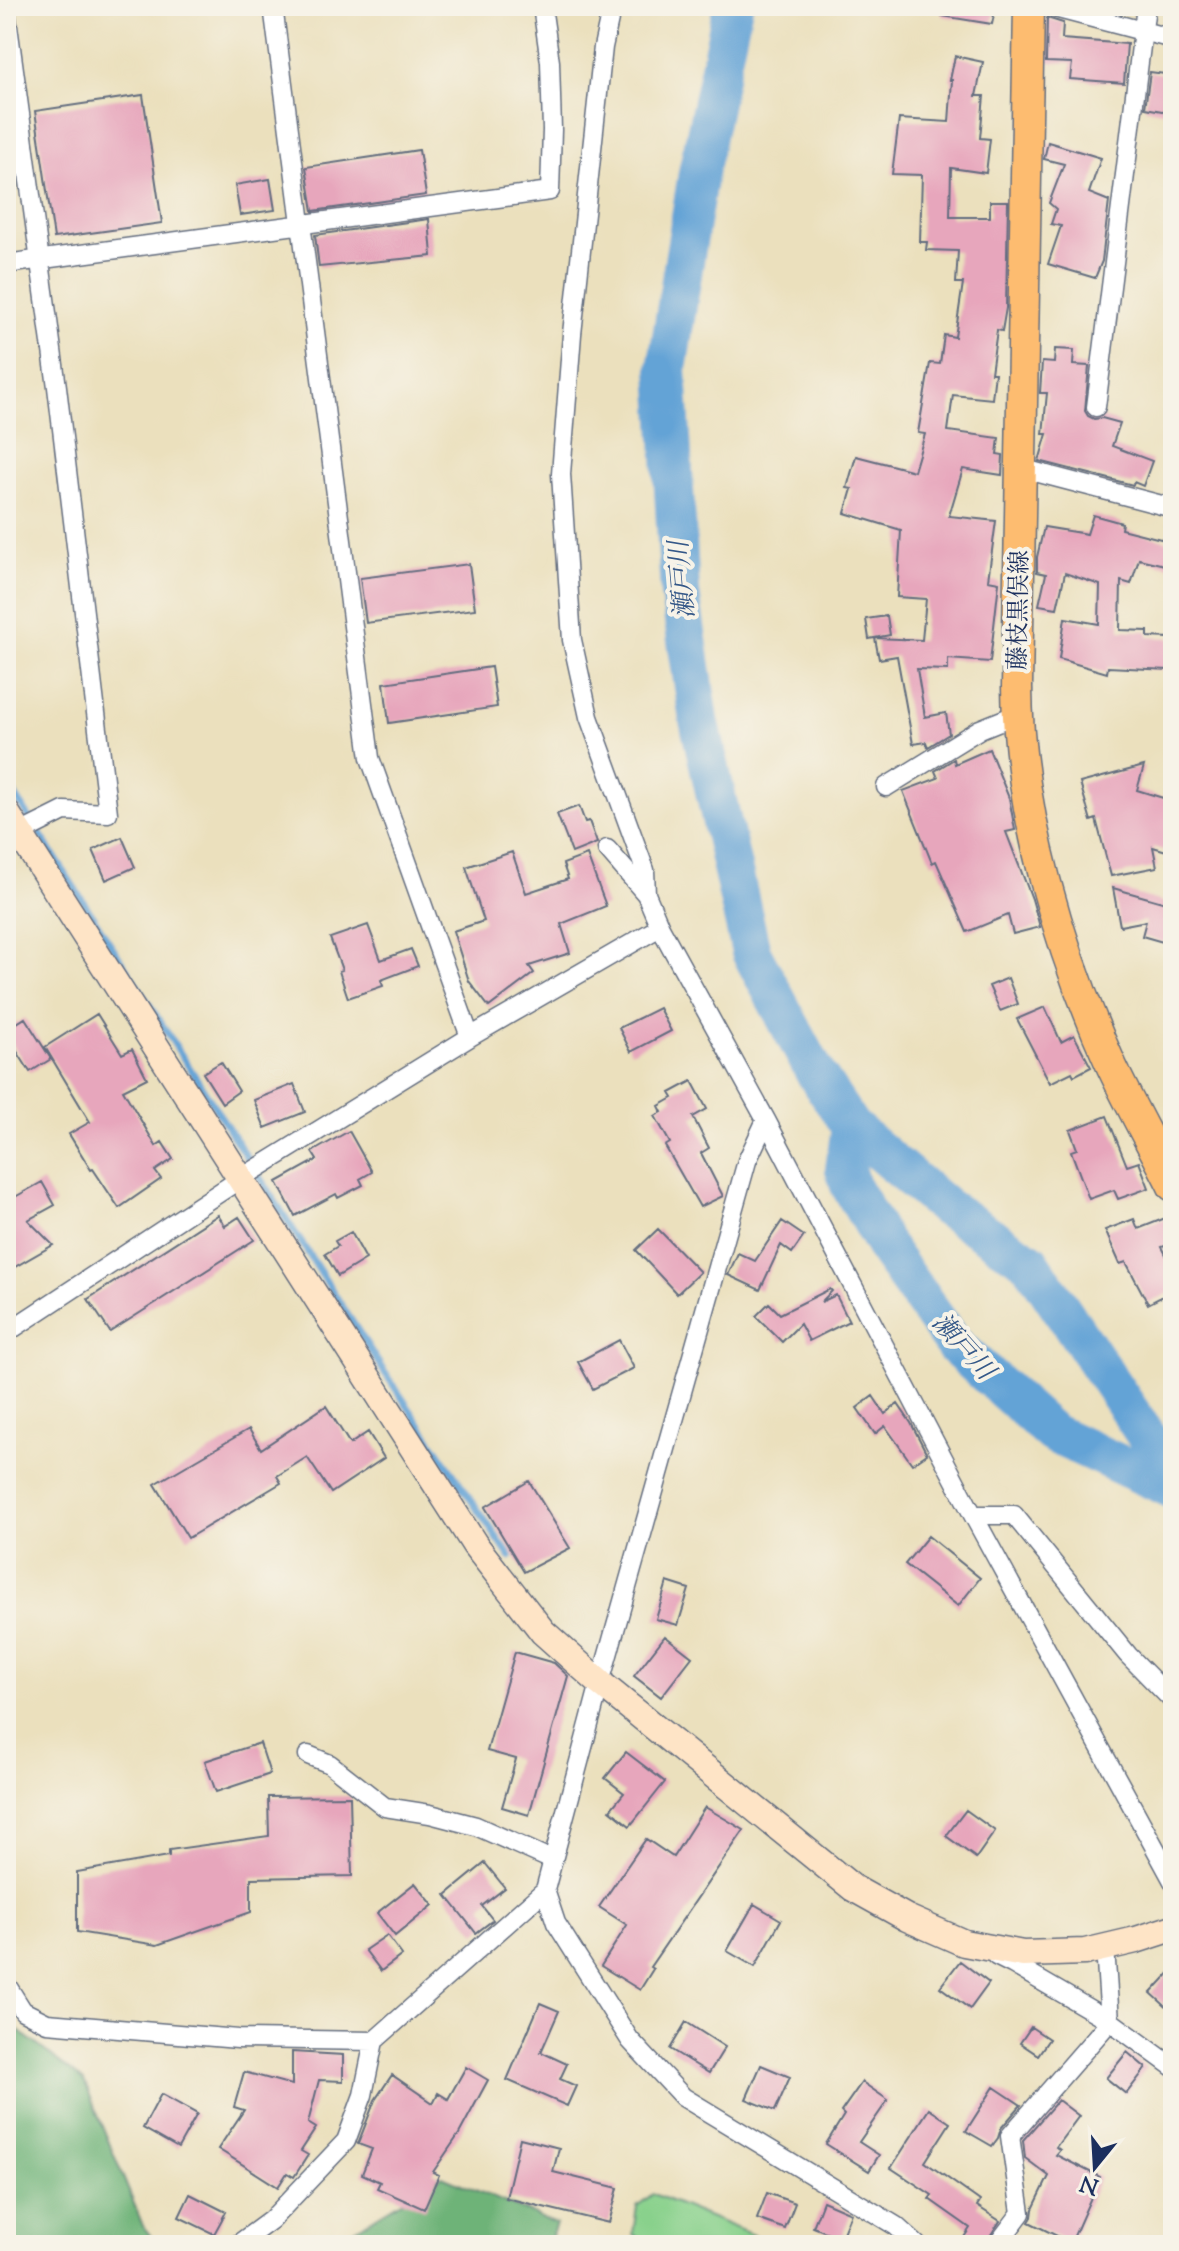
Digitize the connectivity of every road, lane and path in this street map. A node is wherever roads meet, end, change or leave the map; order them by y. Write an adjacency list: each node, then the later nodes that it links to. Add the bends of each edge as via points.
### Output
1 (273, 6): 10 (street)
2 (542, 6): 10 (street, via 550,62 550,191)
3 (612, 6): 20 (street, via 603,47 561,474 572,640 589,717 645,870)
4 (1029, 6): 14 (main road, 藤枝黒俣線)
5 (1047, 6): 8 (street)
6 (1146, 6): 8 (street)
7 (6, 11): 11 (street)
8 (1144, 31): 9 (street); 13 (street)
9 (1173, 39)
10 (301, 224): 11 (street); 22 (street, via 370,758)
11 (38, 260): 12 (street); 18 (street, via 108,813 64,811)
12 (6, 264)
13 (1096, 407)
14 (1020, 468): 15 (street); 16 (main road, 藤枝黒俣線)
15 (1173, 508)
16 (1017, 714): 17 (street, via 980,729); 25 (main road, 藤枝黒俣線, via 1038,847 1066,952 1112,1066)
17 (886, 787)
18 (13, 823): 24 (street)
19 (607, 849): 20 (street)
20 (646, 894): 21 (street)
21 (660, 927): 22 (street); 23 (street)
22 (470, 1037): 24 (street)
23 (766, 1120): 27 (street); 28 (street, via 747,1161)
24 (240, 1179): 26 (street); 28 (street, via 475,1545 543,1632)
25 (1173, 1186)
26 (6, 1333)
27 (973, 1515): 29 (street, via 1014,1515 1128,1655); 32 (street)
28 (600, 1683): 31 (street); 35 (street, via 853,1888)
29 (1173, 1701)
30 (308, 1755): 31 (street, via 330,1764 385,1807 476,1826)
31 (552, 1860): 33 (street)
32 (1173, 1881)
33 (545, 1890): 39 (street); 42 (street, via 556,1923 630,2040 683,2097 896,2226)
34 (1173, 1928): 36 (street)
35 (964, 1943): 36 (street, via 1023,1954); 38 (street, via 1012,1964)
36 (1105, 1947): 38 (street)
37 (6, 1984): 39 (street, via 23,2011 47,2023 238,2039)
38 (1110, 2021): 40 (street); 43 (street, via 1010,2136 1021,2213)
39 (374, 2041): 41 (street, via 346,2141 271,2220)
40 (1173, 2067)
41 (237, 2245)
42 (917, 2245)
43 (997, 2245)

